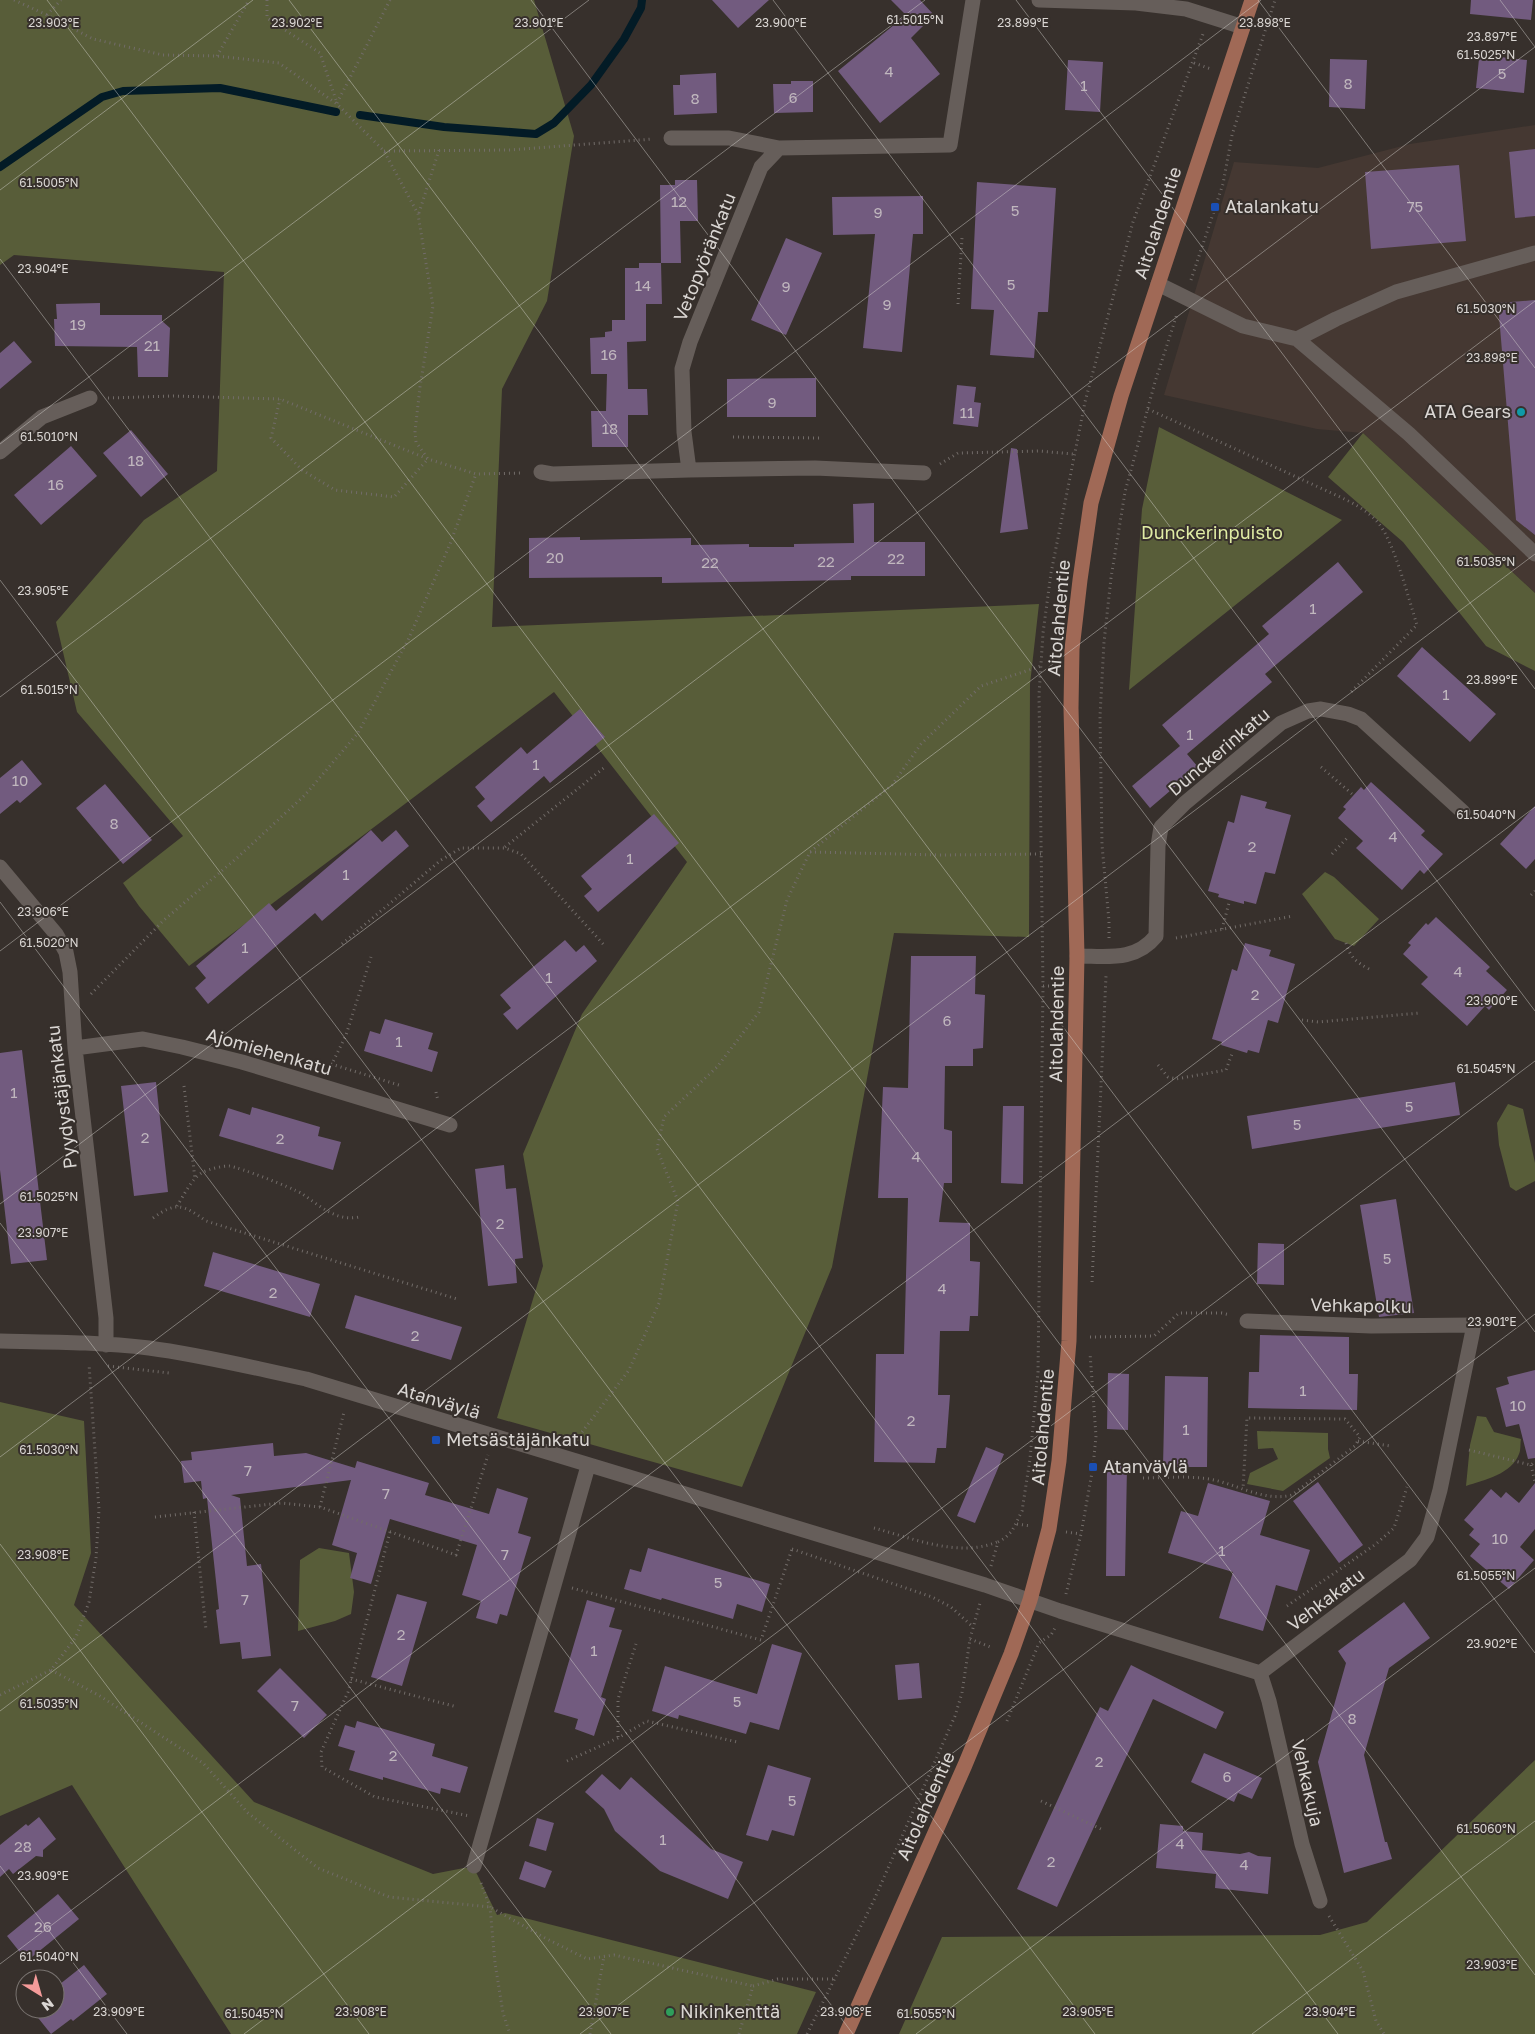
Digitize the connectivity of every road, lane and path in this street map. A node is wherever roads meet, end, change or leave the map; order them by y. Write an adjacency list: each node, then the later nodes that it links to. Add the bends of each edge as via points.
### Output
1 (14, 0): 9 (path)
2 (61, 0): 9 (path)
3 (250, 0): 11 (path)
4 (267, 0): 12 (path, via 267,18 320,53)
5 (390, 0): 12 (path)
6 (973, 0): 14 (street, via 950,145)
7 (1038, 0): 10 (street, via 1136,2 1186,9)
8 (1252, 0): 10 (main road, Aitolahdentie)
9 (47, 15): 11 (path, via 93,40 163,55)
10 (1243, 26): 20 (main road, Aitolahdentie)
11 (217, 56): 12 (path, via 279,63)
12 (337, 104): 16 (path)
13 (671, 138): 14 (street, via 729,138); 15 (path, via 510,150)
14 (778, 148): 31 (street, Vetopyöränkatu, via 762,167 690,342 682,369)
15 (438, 150): 16 (path); 17 (path)
16 (384, 151): 17 (path)
17 (418, 214): 30 (path, via 433,306 420,387 416,442)
18 (962, 238): 21 (path)
19 (1535, 253): 22 (street, via 1396,292)
20 (1158, 284): 22 (street, via 1243,326); 57 (main road, Aitolahdentie, via 1090,503 1080,580 1072,649 1070,708)
21 (958, 304)
22 (1297, 339): 35 (street, via 1410,434)
23 (90, 398): 24 (path); 28 (street, via 42,417)
24 (280, 399): 30 (path); 30 (path, via 271,438 302,470 335,490 394,497)
25 (1148, 409): 37 (path, via 1359,506 1380,524 1392,549 1417,625)
26 (733, 437): 27 (path)
27 (819, 438)
28 (0, 452)
29 (1073, 454): 34 (path, via 1039,451 958,454)
30 (428, 459): 33 (path)
31 (689, 470): 32 (street); 34 (street, via 815,468)
32 (541, 472): 33 (path)
33 (476, 474): 61 (path, via 408,640 358,733 305,795 164,920)
34 (924, 474)
35 (1535, 554)
36 (1041, 666): 44 (path, via 982,686 921,744 892,785)
37 (1333, 711): 41 (street, Dunckerinkatu, via 1361,718); 53 (street, Dunckerinkatu, via 1308,711 1281,723 1161,827 1156,936)
38 (605, 767): 43 (path)
39 (1321, 767): 40 (path)
40 (1352, 794)
41 (1463, 812)
42 (1348, 837): 46 (path)
43 (505, 848): 55 (path, via 461,848 441,860); 56 (path, via 521,854)
44 (810, 852): 45 (path); 87 (path, via 787,900 759,1012 717,1067 664,1117 657,1149 678,1200 659,1303 629,1370)
45 (1041, 854)
46 (1332, 854)
47 (0, 867): 61 (street, Pyydystäjänkatu, via 56,934 66,952)
48 (1535, 891): 49 (path)
49 (1531, 895)
50 (1229, 903): 52 (path)
51 (1293, 916): 52 (path)
52 (1222, 929): 53 (path)
53 (1150, 943): 57 (street, via 1129,955)
54 (1346, 943): 59 (path, via 1349,954)
55 (342, 944)
56 (605, 946)
57 (1077, 956): 106 (main road, Aitolahdentie, via 1069,1341 1055,1498)
58 (370, 957): 65 (path, via 346,1035)
59 (1369, 969)
60 (1420, 1013): 62 (path, via 1318,1022)
61 (71, 1015): 63 (street, Pyydystäjänkatu)
62 (1302, 1020)
63 (75, 1048): 68 (street, Ajomiehenkatu, via 143,1039 234,1060); 80 (street, Pyydystäjänkatu, via 106,1318)
64 (1233, 1050): 66 (path, via 1226,1070 1176,1079 1168,1077)
65 (331, 1064): 68 (path); 69 (path)
66 (1158, 1065)
67 (184, 1086): 71 (path)
68 (321, 1086): 70 (street, Ajomiehenkatu)
69 (402, 1086)
70 (450, 1125)
71 (195, 1180): 72 (path); 73 (path, via 201,1173 230,1166 295,1190 331,1214 350,1219)
72 (177, 1206): 74 (path, via 166,1208); 75 (path, via 206,1221)
73 (359, 1217)
74 (153, 1218)
75 (457, 1299)
76 (1247, 1321): 77 (street, Vehkapolku, via 1371,1326); 78 (path, via 1222,1313 1179,1313 1154,1336)
77 (1474, 1325): 86 (street, Vehkakatu)
78 (1090, 1337)
79 (0, 1341): 80 (street, Atanväylä)
80 (106, 1345): 94 (street, Atanväylä, via 149,1348 306,1380)
81 (97, 1365): 112 (path, via 88,1364 100,1510 96,1558 89,1602 76,1637)
82 (106, 1366): 83 (path)
83 (177, 1374)
84 (353, 1414): 99 (path, via 343,1412)
85 (1358, 1441): 88 (path); 98 (path, via 1292,1495 1275,1497); 98 (path, via 1360,1437 1345,1419 1247,1418)
86 (1449, 1445): 93 (path); 113 (street, Vehkakatu, via 1427,1537 1410,1560)
87 (571, 1446)
88 (1391, 1446)
89 (480, 1453): 90 (path)
90 (488, 1455): 91 (path); 102 (path, via 456,1555)
91 (497, 1458)
92 (1535, 1461): 93 (path)
93 (1531, 1465): 96 (path)
94 (588, 1466): 105 (street); 106 (street, Atanväylä)
95 (1143, 1478): 98 (path, via 1202,1478)
96 (1535, 1482)
97 (1407, 1488): 107 (path, via 1394,1528)
98 (1244, 1489)
99 (320, 1507): 100 (path, via 281,1503); 102 (path)
100 (194, 1512): 101 (path); 109 (path)
101 (155, 1517)
102 (390, 1532): 114 (path)
103 (784, 1547): 104 (path)
104 (792, 1549): 105 (path, via 761,1640); 108 (path, via 932,1597 951,1607)
105 (555, 1584): 121 (street)
106 (1030, 1600): 113 (street); 133 (main road, Aitolahdentie, via 965,1765)
107 (1287, 1606)
108 (973, 1628)
109 (206, 1630)
110 (970, 1639): 127 (path, via 955,1716 874,1900)
111 (636, 1644): 117 (path, via 618,1699)
112 (51, 1670): 115 (path); 125 (path, via 100,1696 203,1763 248,1813 318,1868 389,1897)
113 (1260, 1673): 124 (street, Vehkakuja, via 1302,1844)
114 (350, 1679): 116 (path); 121 (path, via 348,1692 321,1752 322,1767 375,1798)
115 (0, 1695)
116 (457, 1707)
117 (618, 1738): 118 (path, via 647,1720); 119 (path)
118 (736, 1742)
119 (568, 1760)
120 (1041, 1801): 122 (path)
121 (488, 1819): 123 (street)
122 (1101, 1829)
123 (474, 1866): 125 (path)
124 (1320, 1901): 134 (path, via 1363,1970 1376,2021)
125 (490, 1907): 126 (path, via 587,1959); 129 (path, via 495,1963 503,2013)
126 (604, 1956): 128 (path, via 654,1963); 130 (path)
127 (834, 1979): 128 (path, via 778,1979); 132 (path)
128 (753, 1986): 131 (path)
129 (510, 2034)
130 (590, 2034)
131 (740, 2034)
132 (807, 2034)
133 (846, 2034)
134 (1384, 2034)

